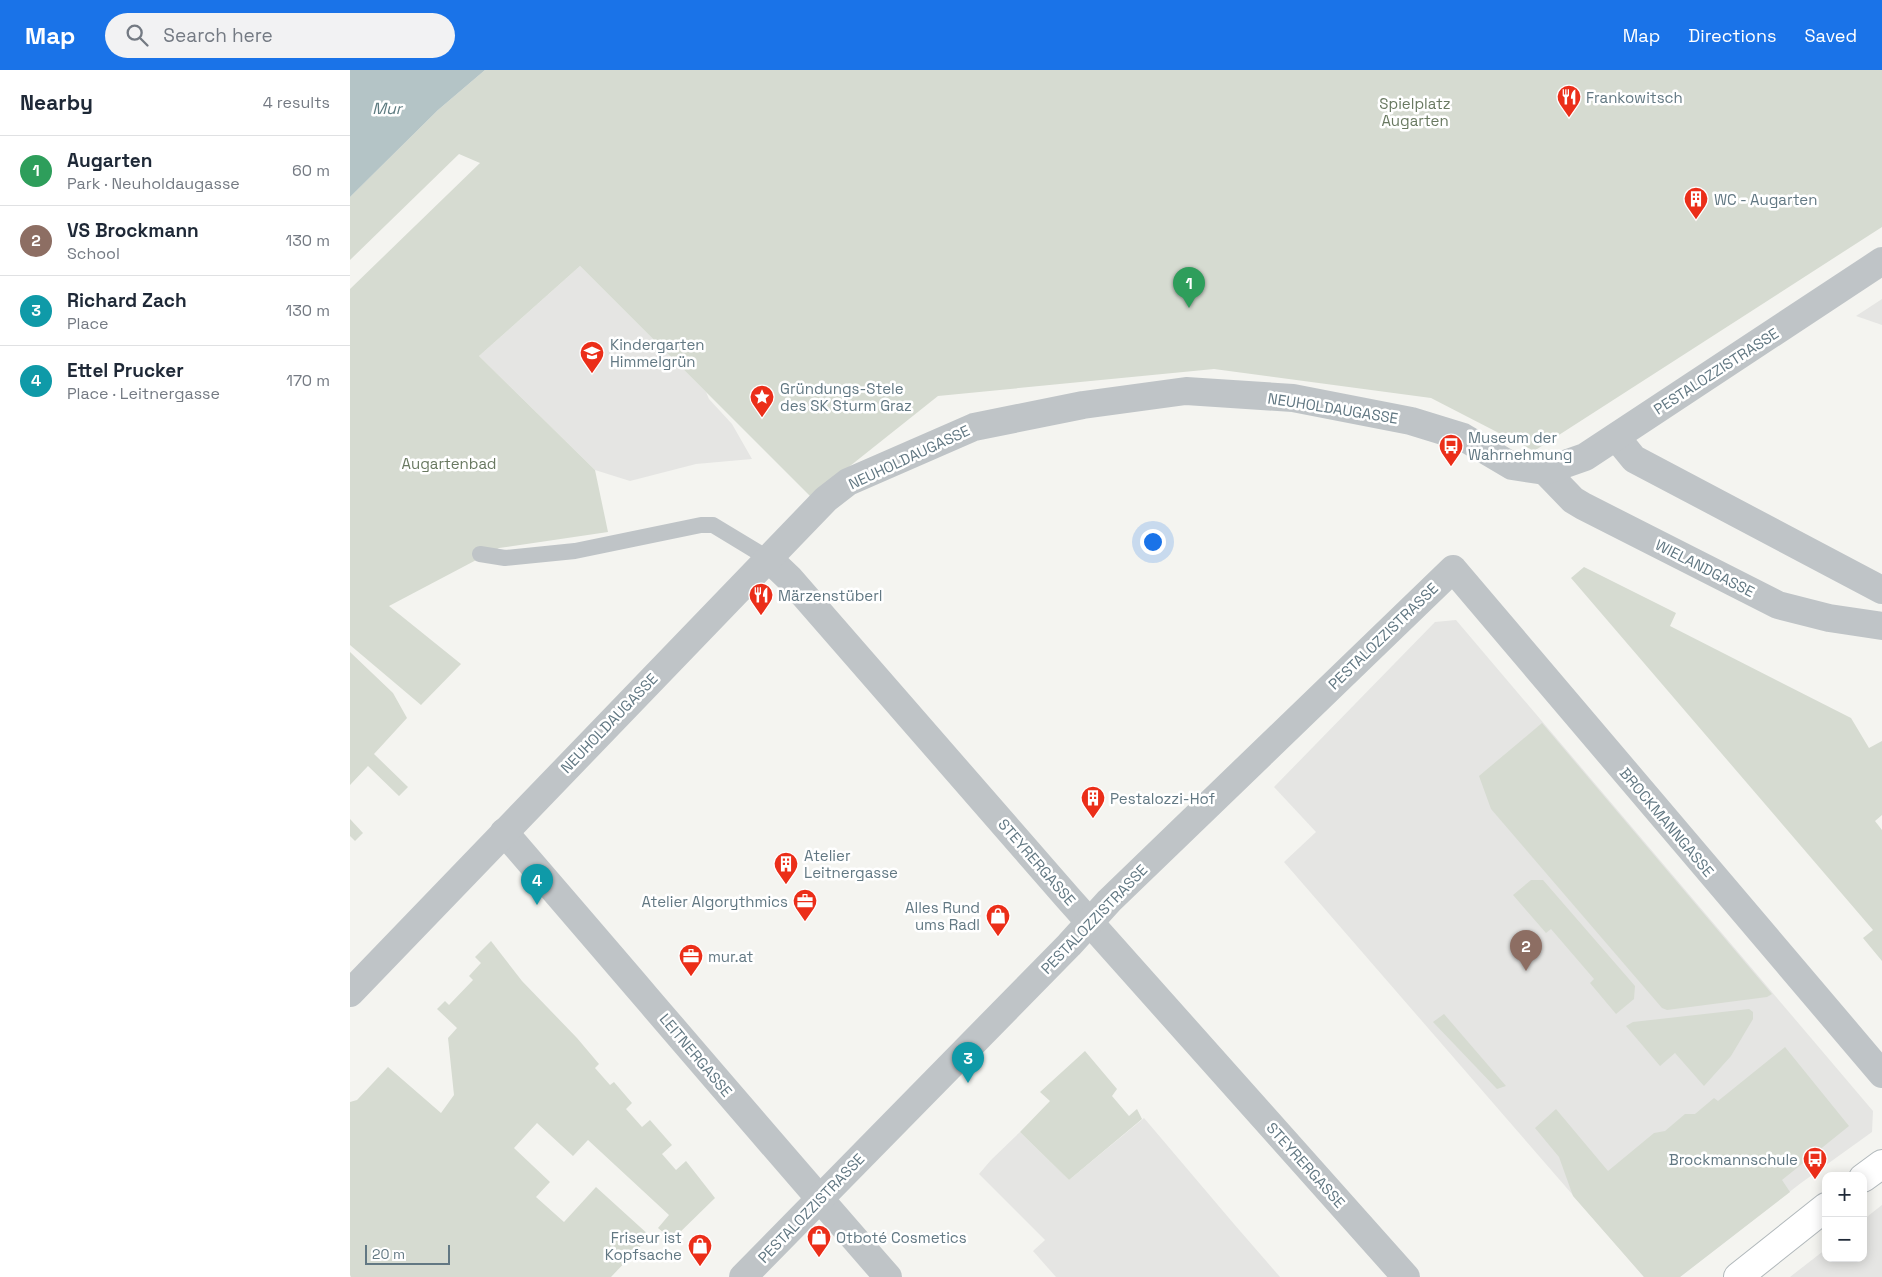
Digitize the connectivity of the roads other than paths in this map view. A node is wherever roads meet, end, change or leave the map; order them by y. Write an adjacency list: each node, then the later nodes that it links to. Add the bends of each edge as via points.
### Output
1 (1882, 261): 2 (street, PESTALOZZISTRASSE)
2 (1616, 437): 3 (street, PESTALOZZISTRASSE, via 1585,457); 7 (street, via 1634,460)
3 (1545, 471): 5 (street, NEUHOLDAUGASSE, via 1512,466 1463,437 1411,420 1293,398 1186,391 974,426 848,482 826,499); 8 (street, WIELANDGASSE, via 1582,506 1778,605 1829,618)
4 (480, 554): 5 (lane, via 505,558 575,551 701,524 712,525)
5 (769, 559): 9 (street, NEUHOLDAUGASSE); 10 (street, STEYRERGASSE)
6 (1453, 569): 10 (street, PESTALOZZISTRASSE); 12 (street, BROCKMANNGASSE)
7 (1882, 590)
8 (1882, 626)
9 (504, 832): 11 (street, NEUHOLDAUGASSE); 15 (street, LEITNERGASSE)
10 (1090, 922): 15 (street, PESTALOZZISTRASSE); 19 (street, STEYRERGASSE)
11 (350, 993)
12 (1882, 1074)
13 (1882, 1164): 14 (main road)
14 (1867, 1175)
15 (820, 1199): 17 (street, PESTALOZZISTRASSE); 18 (street, LEITNERGASSE)
16 (1822, 1210): 20 (main road)
17 (744, 1277)
18 (888, 1277)
19 (1406, 1277)
20 (1738, 1277)

